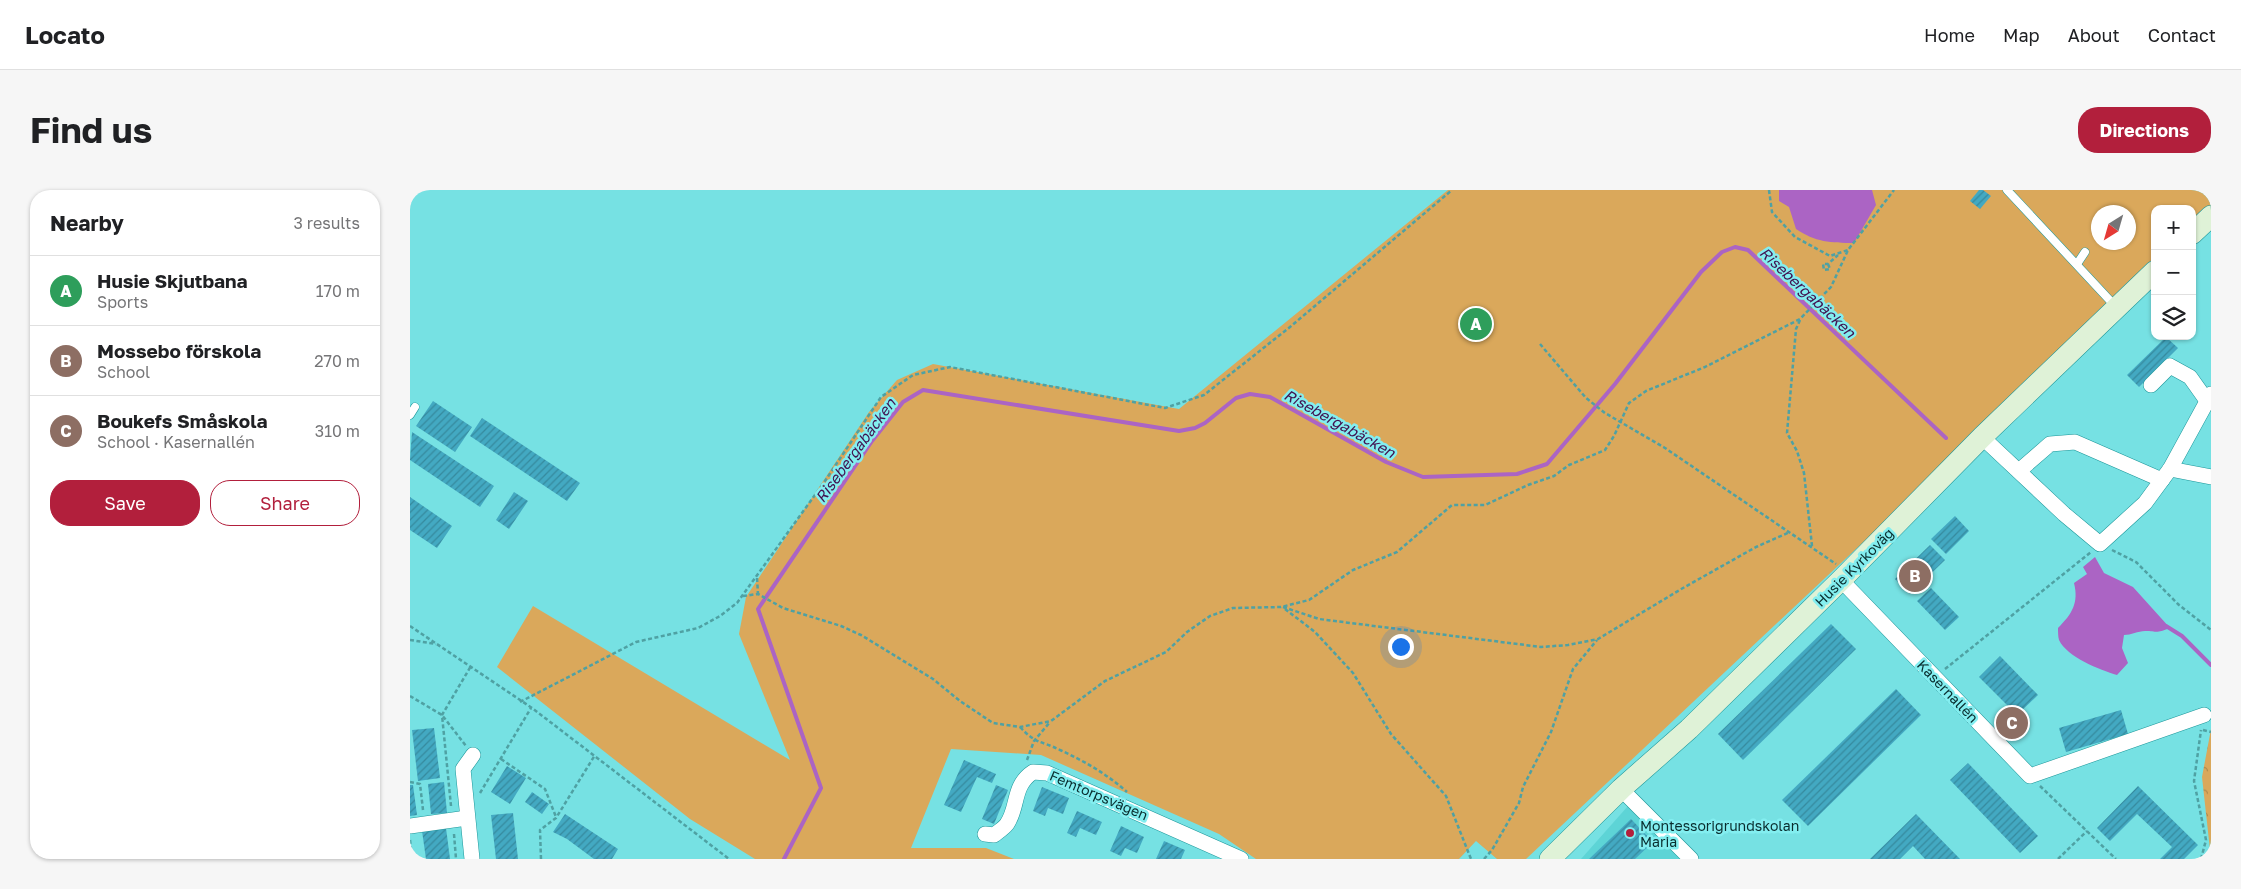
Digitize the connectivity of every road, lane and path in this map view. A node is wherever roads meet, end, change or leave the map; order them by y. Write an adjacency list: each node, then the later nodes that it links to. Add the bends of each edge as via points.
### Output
1 (1452, 190): 29 (path, via 1204,395 1164,408 950,367 913,375 881,397)
2 (1769, 190): 9 (path, via 1772,212 1795,237 1830,256)
3 (1894, 190): 7 (path)
4 (2007, 190): 11 (lane)
5 (2211, 216): 6 (street)
6 (2196, 230)
7 (1848, 250): 9 (path); 14 (path, via 1831,287)
8 (2085, 252): 11 (lane)
9 (1839, 254): 10 (path)
10 (1828, 264): 10 (path, via 1824,264 1821,270 1829,270)
11 (2077, 264): 13 (lane)
12 (2151, 275): 13 (street, Husie Kyrkoväg)
13 (2117, 308): 21 (street, Husie Kyrkoväg)
14 (1800, 319): 20 (path, via 1705,367 1646,391 1629,403); 27 (path, via 1796,330 1787,433 1804,473)
15 (1540, 344): 20 (path, via 1586,398 1604,413)
16 (2151, 385): 17 (street, via 2170,366 2190,377)
17 (2209, 397): 23 (street)
18 (415, 407): 19 (lane)
19 (410, 414)
20 (1621, 421): 25 (path); 32 (path, via 1605,450 1486,505 1452,505 1397,552 1353,570 1309,600)
21 (1982, 437): 22 (street); 28 (street, Husie Kyrkoväg)
22 (2019, 471): 23 (street, via 2050,444 2075,442); 26 (street)
23 (2166, 474): 24 (street); 26 (street, via 2145,503)
24 (2211, 477)
25 (1790, 532): 27 (path); 35 (path, via 1748,552)
26 (2100, 544): 34 (path, via 2136,562 2179,605); 38 (path)
27 (1812, 546): 28 (path)
28 (1845, 577): 38 (street, Kasernallén); 53 (street, Husie Kyrkoväg, via 1689,729)
29 (756, 578): 30 (path); 31 (path)
30 (758, 594): 31 (path); 44 (path, via 772,603 861,635 932,679 993,723)
31 (743, 596): 40 (path, via 720,616 698,628 636,642)
32 (1281, 607): 35 (path, via 1319,619 1541,647); 42 (path, via 1233,608 1210,616 1166,652 1105,681); 67 (path, via 1315,632 1353,673 1391,734 1446,796)
33 (410, 626): 37 (path)
34 (2211, 630)
35 (1598, 639): 68 (path, via 1573,669 1551,732 1519,804)
36 (410, 640): 37 (path)
37 (439, 645): 40 (path)
38 (1934, 677): 50 (street, Kasernallén)
39 (410, 696): 47 (path, via 442,715)
40 (521, 702): 41 (path)
41 (532, 708): 48 (path); 49 (path)
42 (1051, 721): 44 (path); 46 (path)
43 (2203, 722): 45 (path); 50 (street); 73 (path, via 2194,781 2206,840)
44 (1020, 727): 46 (path)
45 (2211, 732)
46 (1034, 741): 51 (path); 55 (path, via 1099,770)
47 (473, 754): 56 (street, via 463,769)
48 (595, 755): 57 (path); 65 (path)
49 (501, 759): 54 (path); 57 (path, via 545,788)
50 (2030, 776): 59 (path)
51 (1024, 778): 61 (street, via 1007,824 994,835); 66 (street, Femtorpsvägen, via 1033,772 1047,773)
52 (410, 782): 58 (path, via 420,784)
53 (1621, 789): 69 (street, Husie Kyrkoväg); 70 (street)
54 (478, 797)
55 (1132, 797)
56 (467, 818): 58 (street); 63 (street)
57 (556, 818): 64 (path, via 540,830)
58 (418, 825)
59 (2087, 831): 71 (path); 72 (path)
60 (410, 833): 62 (path)
61 (985, 834)
62 (412, 859)
63 (472, 859)
64 (541, 859)
65 (729, 859)
66 (1241, 859)
67 (1471, 859)
68 (1484, 859)
69 (1550, 859)
70 (1691, 859)
71 (2058, 859)
72 (2116, 859)
73 (2201, 859)

